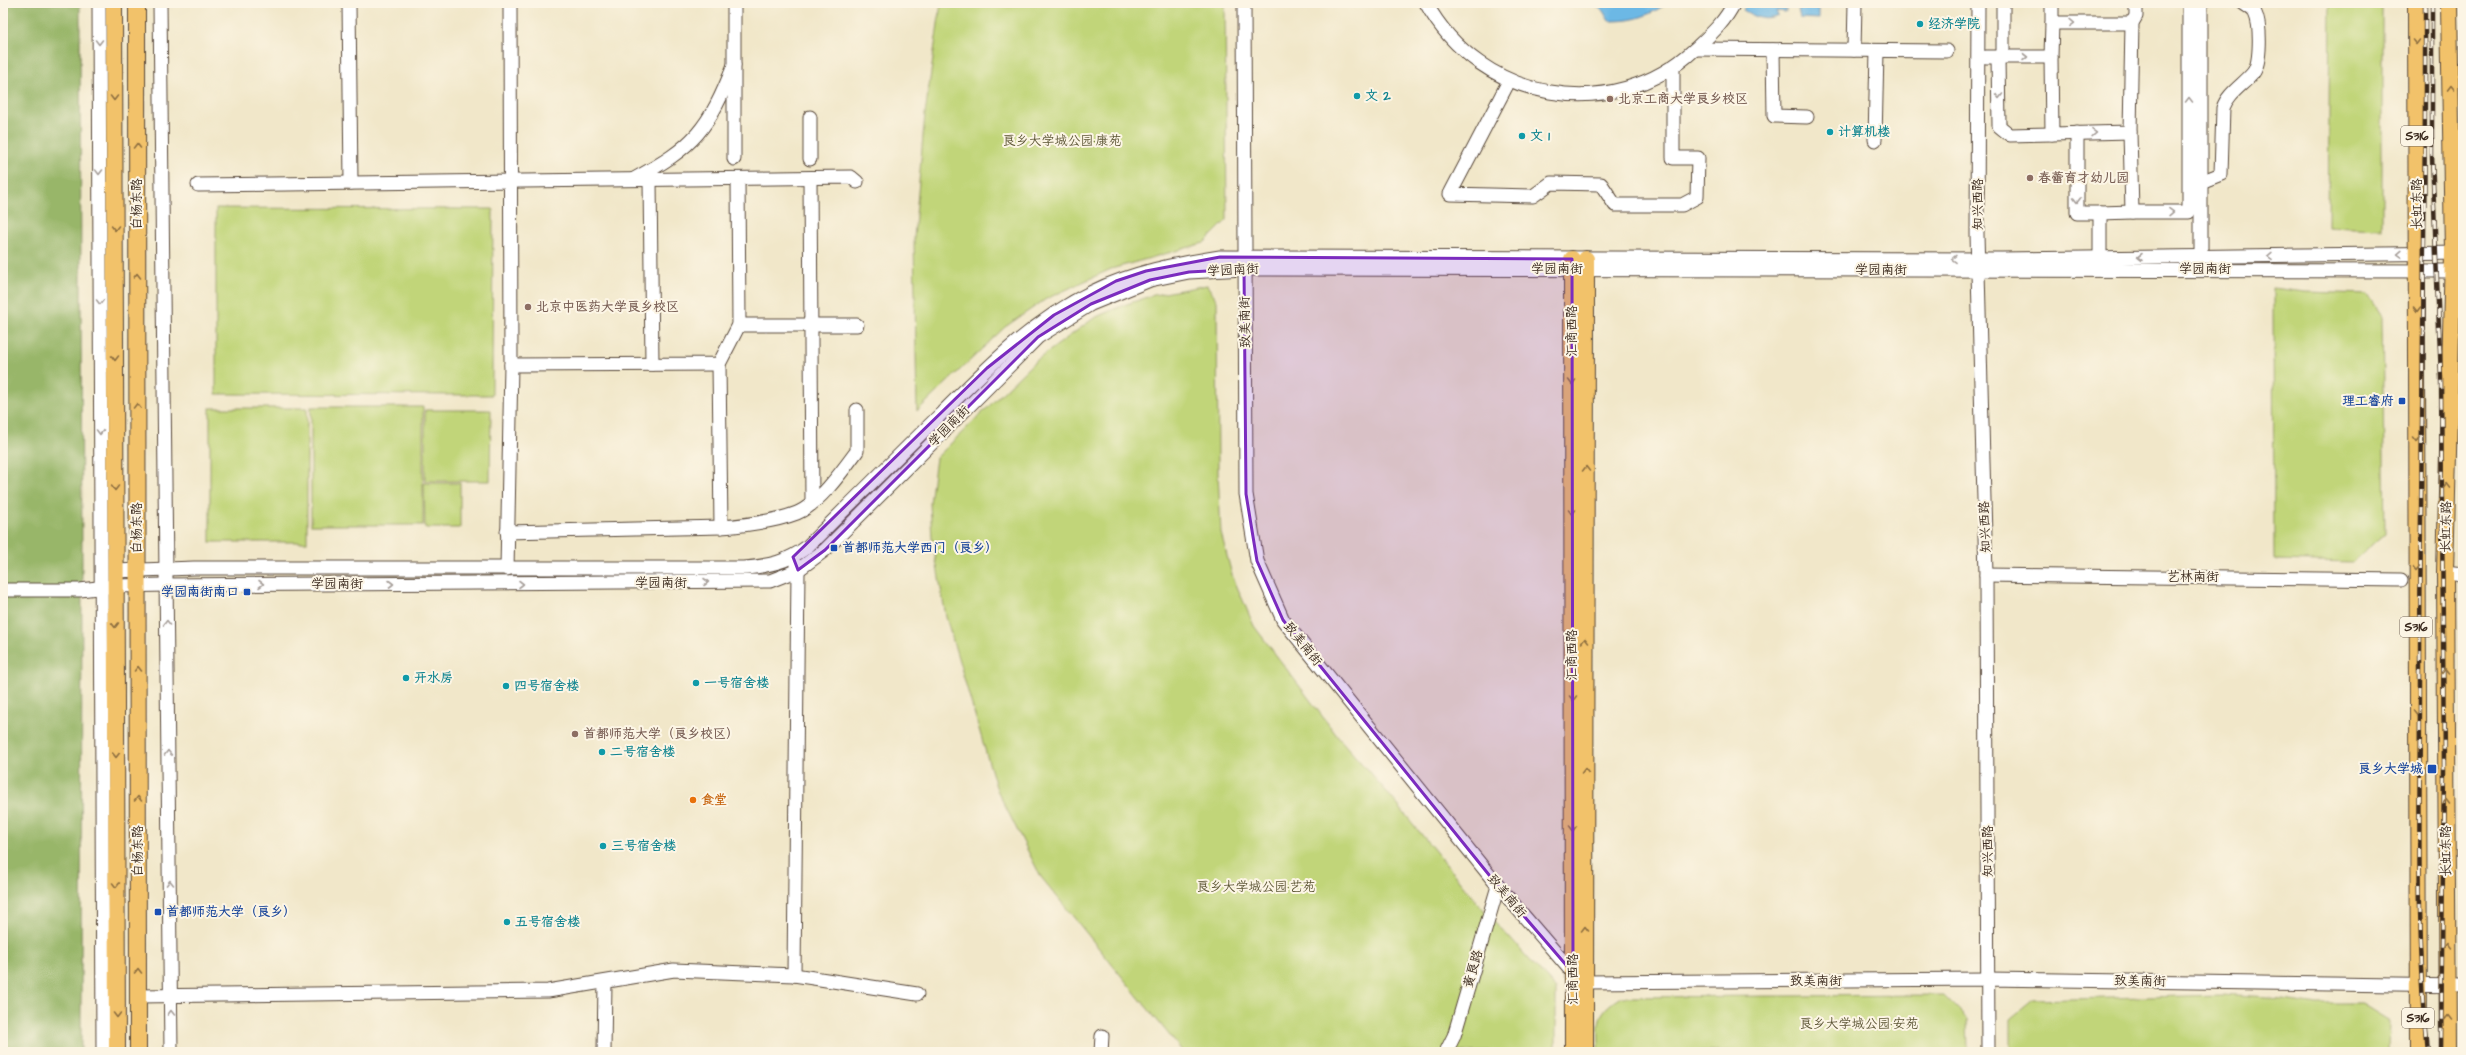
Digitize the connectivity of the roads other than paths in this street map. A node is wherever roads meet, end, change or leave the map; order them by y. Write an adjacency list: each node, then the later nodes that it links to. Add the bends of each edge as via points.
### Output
1 (99, 3): 78 (street, one-way to 78)
2 (114, 3): 78 (main road, 白杨东路, one-way to 78)
3 (137, 3): 76 (main road, 白杨东路, one-way to 3)
4 (160, 3): 71 (street)
5 (349, 3): 46 (street)
6 (510, 3): 64 (street)
7 (734, 3): 29 (street)
8 (1244, 3): 54 (street, 致美南街)
9 (1426, 3): 31 (street, via 1440,26 1476,61)
10 (1734, 3): 22 (street, via 1717,29)
11 (1855, 3): 24 (street)
12 (1978, 3): 56 (street, 知兴西路)
13 (2002, 3): 27 (street)
14 (2052, 3): 20 (street)
15 (2136, 3): 21 (street, via 2136,16)
16 (2200, 3): 45 (street); 48 (street, one-way to 16, via 2189,212)
17 (2243, 3): 45 (street, via 2254,12 2259,27 2258,64 2254,72 2225,101 2221,174)
18 (2416, 3): 50 (main road, 长虹东路 / S316, one-way to 50)
19 (2449, 3): 51 (main road, 长虹东路 / S316, one-way to 19)
20 (2052, 22): 21 (street, one-way to 21); 28 (street)
21 (2132, 24): 34 (street)
22 (1696, 49): 23 (street); 30 (street)
23 (1773, 50): 24 (street); 32 (street, via 1774,116)
24 (1854, 50): 25 (street)
25 (1877, 51): 26 (street); 37 (street)
26 (1947, 51)
27 (1996, 57): 28 (street, one-way to 28); 36 (street, one-way to 36, via 1999,126 2010,135)
28 (2051, 57): 36 (street)
29 (734, 65): 39 (street); 42 (street, via 719,103 701,131 675,155)
30 (1673, 68): 31 (street, via 1645,83 1603,94 1573,96 1542,91); 31 (street, via 1673,158 1698,158 1697,197 1682,205 1616,205 1601,184 1551,183 1533,196 1450,194)
31 (1509, 81)
32 (1807, 117)
33 (810, 118): 38 (street)
34 (2130, 132): 35 (street, one-way to 34); 48 (street)
35 (2077, 133): 36 (street); 49 (street, one-way to 49, via 2077,214)
36 (2052, 134)
37 (1876, 140)
38 (810, 159)
39 (734, 160)
40 (810, 178): 41 (street); 44 (street, via 851,177); 60 (street)
41 (738, 179): 43 (street); 59 (street)
42 (632, 180): 43 (street); 46 (street)
43 (650, 180): 62 (street)
44 (858, 182)
45 (2201, 182): 52 (street)
46 (351, 183): 47 (street)
47 (198, 185)
48 (2132, 212): 49 (street)
49 (2104, 213): 53 (street)
50 (2417, 253): 51 (street, 学园南街); 52 (street, 学园南街, one-way to 52); 57 (main road, 长虹东路 / S316)
51 (2458, 253): 58 (main road, 长虹东路 / S316)
52 (2201, 257): 53 (street, 学园南街, one-way to 53)
53 (2104, 258): 56 (street, 学园南街)
54 (1244, 262): 55 (street, 学园南街); 69 (street, 学园南街, via 1220,257 1146,271 1092,292 1049,317 987,368 807,547); 72 (street, 学园南街, via 1150,280 1091,304 1038,337 825,550); 81 (street, 致美南街, via 1246,494 1257,561 1283,620)
55 (1579, 264): 56 (street, 学园南街, via 1707,271); 83 (main road, 汇商西路)
56 (1978, 264): 57 (street, 学园南街); 74 (street, 知兴西路)
57 (2417, 270): 58 (street, 学园南街); 86 (main road, 长虹东路 / S316, one-way to 86)
58 (2458, 271): 73 (main road, 长虹东路 / S316, one-way to 58)
59 (739, 324): 60 (street); 63 (street)
60 (811, 324): 61 (street); 66 (street)
61 (858, 324)
62 (652, 364): 63 (street); 64 (street)
63 (719, 364): 67 (street)
64 (511, 365): 68 (street)
65 (858, 410): 66 (street, via 858,451)
66 (812, 502): 67 (street, via 798,512 746,525)
67 (721, 527): 68 (street)
68 (506, 532): 70 (street)
69 (793, 557): 70 (street, 学园南街, via 779,564 744,568); 72 (street)
70 (506, 569): 71 (street, 学园南街)
71 (166, 570): 76 (street, 学园南街); 79 (street)
72 (798, 570): 79 (street, 学园南街, one-way to 72, via 746,582 770,581); 82 (street)
73 (2445, 573): 75 (street); 87 (main road, 长虹东路 / S316, one-way to 73)
74 (1986, 574): 77 (street, 艺林南街); 84 (street, 知兴西路)
75 (2463, 575)
76 (138, 578): 78 (street, 学园南街); 79 (street, 学园南街); 89 (main road, 白杨东路, one-way to 76)
77 (2401, 580)
78 (110, 581): 80 (street, 学园南街, via 80,590); 92 (street); 93 (main road, 白杨东路, one-way to 93)
79 (166, 585): 90 (street, one-way to 79)
80 (3, 590)
81 (1498, 886): 83 (street, 致美南街); 98 (street, 黄良路, via 1454,1036)
82 (794, 975): 85 (street, via 674,970); 88 (street)
83 (1579, 978): 84 (street, 致美南街); 99 (main road, 汇商西路); 100 (main road, 汇商西路)
84 (1988, 980): 86 (street, 致美南街); 101 (street, 知兴西路)
85 (605, 982): 90 (street, via 548,991); 96 (street)
86 (2418, 984): 87 (street, 致美南街); 102 (main road, 长虹东路 / S316)
87 (2455, 985): 103 (main road, 长虹东路 / S316, one-way to 87)
88 (917, 994)
89 (138, 996): 90 (street); 94 (main road, 白杨东路)
90 (171, 996): 95 (street, one-way to 90)
91 (1102, 1036): 97 (street)
92 (103, 1052)
93 (117, 1052)
94 (138, 1052)
95 (172, 1052)
96 (604, 1052)
97 (1101, 1052)
98 (1446, 1052)
99 (1573, 1052)
100 (1585, 1052)
101 (1988, 1052)
102 (2419, 1052)
103 (2448, 1052)

